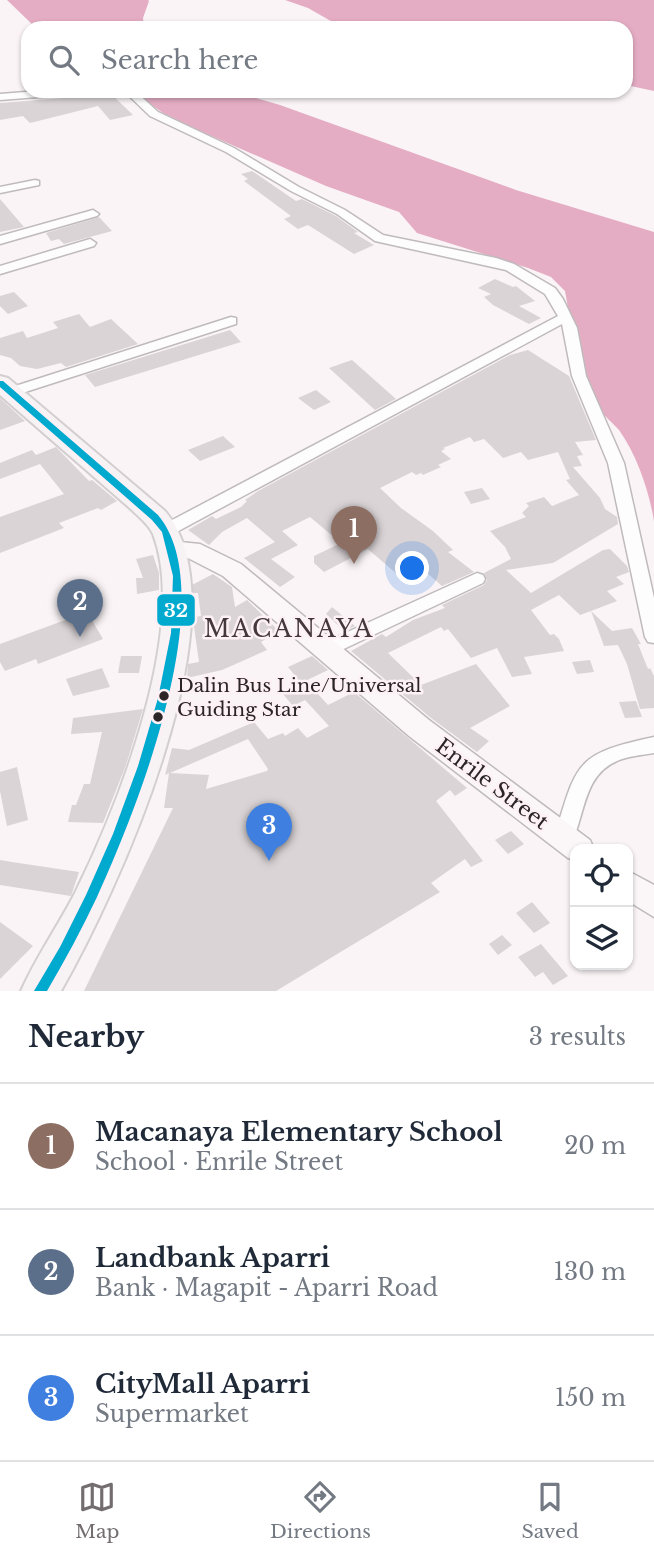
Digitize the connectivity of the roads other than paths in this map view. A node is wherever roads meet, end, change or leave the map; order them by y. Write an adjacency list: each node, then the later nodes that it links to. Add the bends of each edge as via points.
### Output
1 (21, 95): 2 (street)
2 (0, 97)
3 (137, 98): 11 (street, via 154,114 230,150 379,237 510,267 550,291)
4 (34, 183): 5 (street)
5 (0, 190)
6 (93, 214): 7 (street)
7 (0, 240)
8 (90, 243): 9 (street)
9 (0, 270)
10 (231, 321): 12 (street)
11 (568, 323): 13 (street, via 536,334); 15 (street, via 579,376 617,463)
12 (5, 388): 13 (main road, via 140,504)
13 (168, 540): 16 (street, Enrile Street, via 232,570); 21 (main road, via 178,602 165,697 112,850 83,918)
14 (477, 579): 16 (street)
15 (654, 637)
16 (324, 650): 18 (street, Enrile Street)
17 (654, 745): 18 (street, via 616,753 592,767 582,786)
18 (571, 844)
19 (633, 888): 20 (street)
20 (654, 903)
21 (41, 990)

